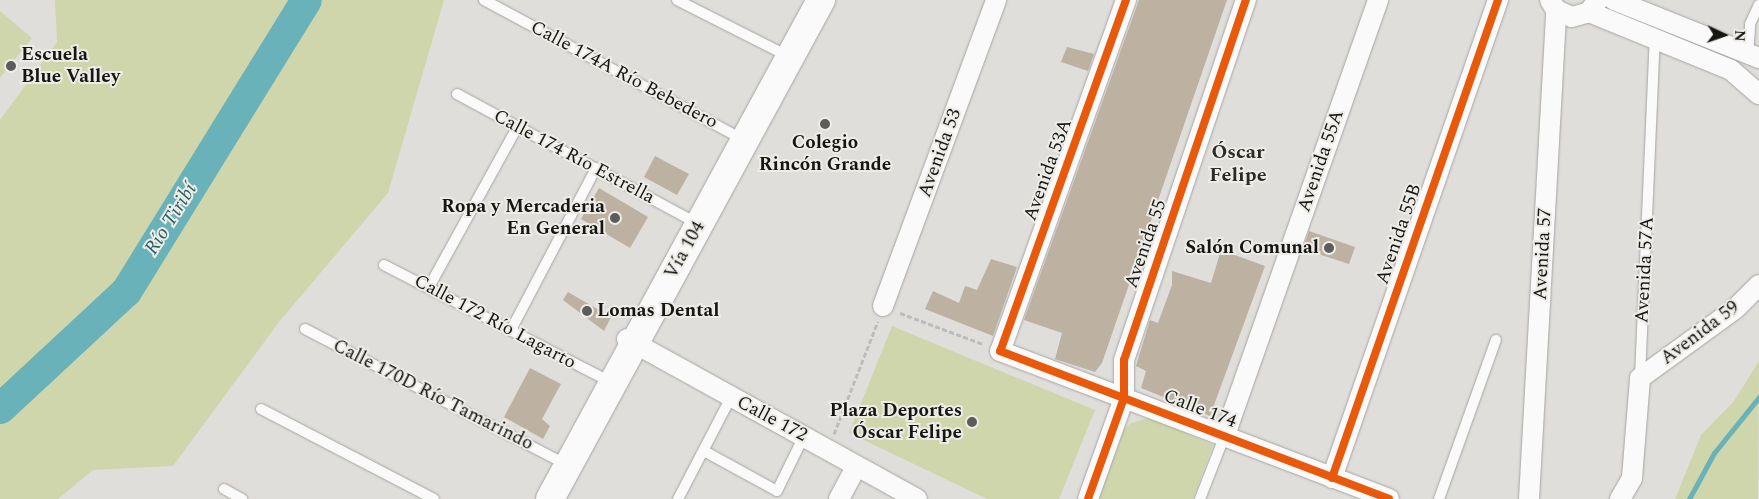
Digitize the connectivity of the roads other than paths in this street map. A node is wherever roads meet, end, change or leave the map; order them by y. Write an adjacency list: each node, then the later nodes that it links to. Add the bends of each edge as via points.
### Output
1 (484, 0): 20 (lane, Calle 174A Río Bebedero)
2 (678, 0): 15 (lane)
3 (811, 0): 15 (main road, Vía 104)
4 (821, 0): 30 (main road, Vía 104)
5 (996, 0): 26 (street, Avenida 53)
6 (1126, 0): 31 (street, Avenida 53A)
7 (1246, 0): 35 (street, Avenida 55, via 1124,360)
8 (1378, 0): 37 (street, Avenida 55A)
9 (1498, 0): 42 (street, Avenida 55B)
10 (1614, 0): 16 (street)
11 (1759, 4): 16 (lane, via 1750,24)
12 (1553, 5): 13 (street, via 1572,17); 56 (street, Avenida 57)
13 (1593, 6): 14 (street)
14 (1655, 39): 18 (street, via 1731,70); 32 (lane, Avenida 57A)
15 (782, 53): 20 (main road, Vía 104)
16 (1754, 57)
17 (457, 94): 19 (lane, Calle 174 Río Estrella)
18 (1759, 94)
19 (518, 126): 21 (lane, Calle 174 Río Estrella); 25 (lane)
20 (737, 136): 22 (main road, Vía 104)
21 (596, 168): 22 (lane, Calle 174 Río Estrella); 28 (lane)
22 (691, 220): 30 (main road, Vía 104)
23 (384, 265): 25 (lane, Calle 172 Río Lagarto)
24 (1759, 285): 32 (street, Avenida 59, via 1735,309)
25 (429, 287): 28 (lane, Calle 172 Río Lagarto)
26 (883, 306)
27 (305, 329): 40 (lane, Calle 170D Río Tamarindo)
28 (511, 330): 33 (lane, Calle 172 Río Lagarto)
29 (1496, 340): 55 (lane)
30 (631, 341): 33 (main road, Vía 104); 34 (street, Calle 172); 48 (main road, Vía 104)
31 (1000, 351): 35 (street, Calle 174)
32 (1640, 378): 57 (street, Avenida 57A, via 1632,478)
33 (605, 379): 40 (main road, Vía 104)
34 (731, 397): 38 (street, Calle 172); 39 (lane)
35 (1124, 398): 37 (street, Calle 174); 52 (street, Avenida 55)
36 (261, 410): 46 (lane)
37 (1224, 435): 42 (street, Calle 174); 53 (lane)
38 (804, 436): 39 (lane, via 777,491); 41 (street, Calle 172)
39 (704, 451): 49 (lane)
40 (560, 461): 47 (main road, Vía 104)
41 (856, 466): 50 (street); 51 (street, Calle 172)
42 (1332, 478): 44 (street, Calle 174)
43 (224, 489): 45 (lane)
44 (1368, 495): 54 (street, Calle 174)
45 (242, 499)
46 (434, 499)
47 (540, 499)
48 (550, 499)
49 (678, 499)
50 (839, 499)
51 (918, 499)
52 (1088, 499)
53 (1200, 499)
54 (1389, 499)
55 (1439, 499)
56 (1529, 499)
57 (1620, 499)

